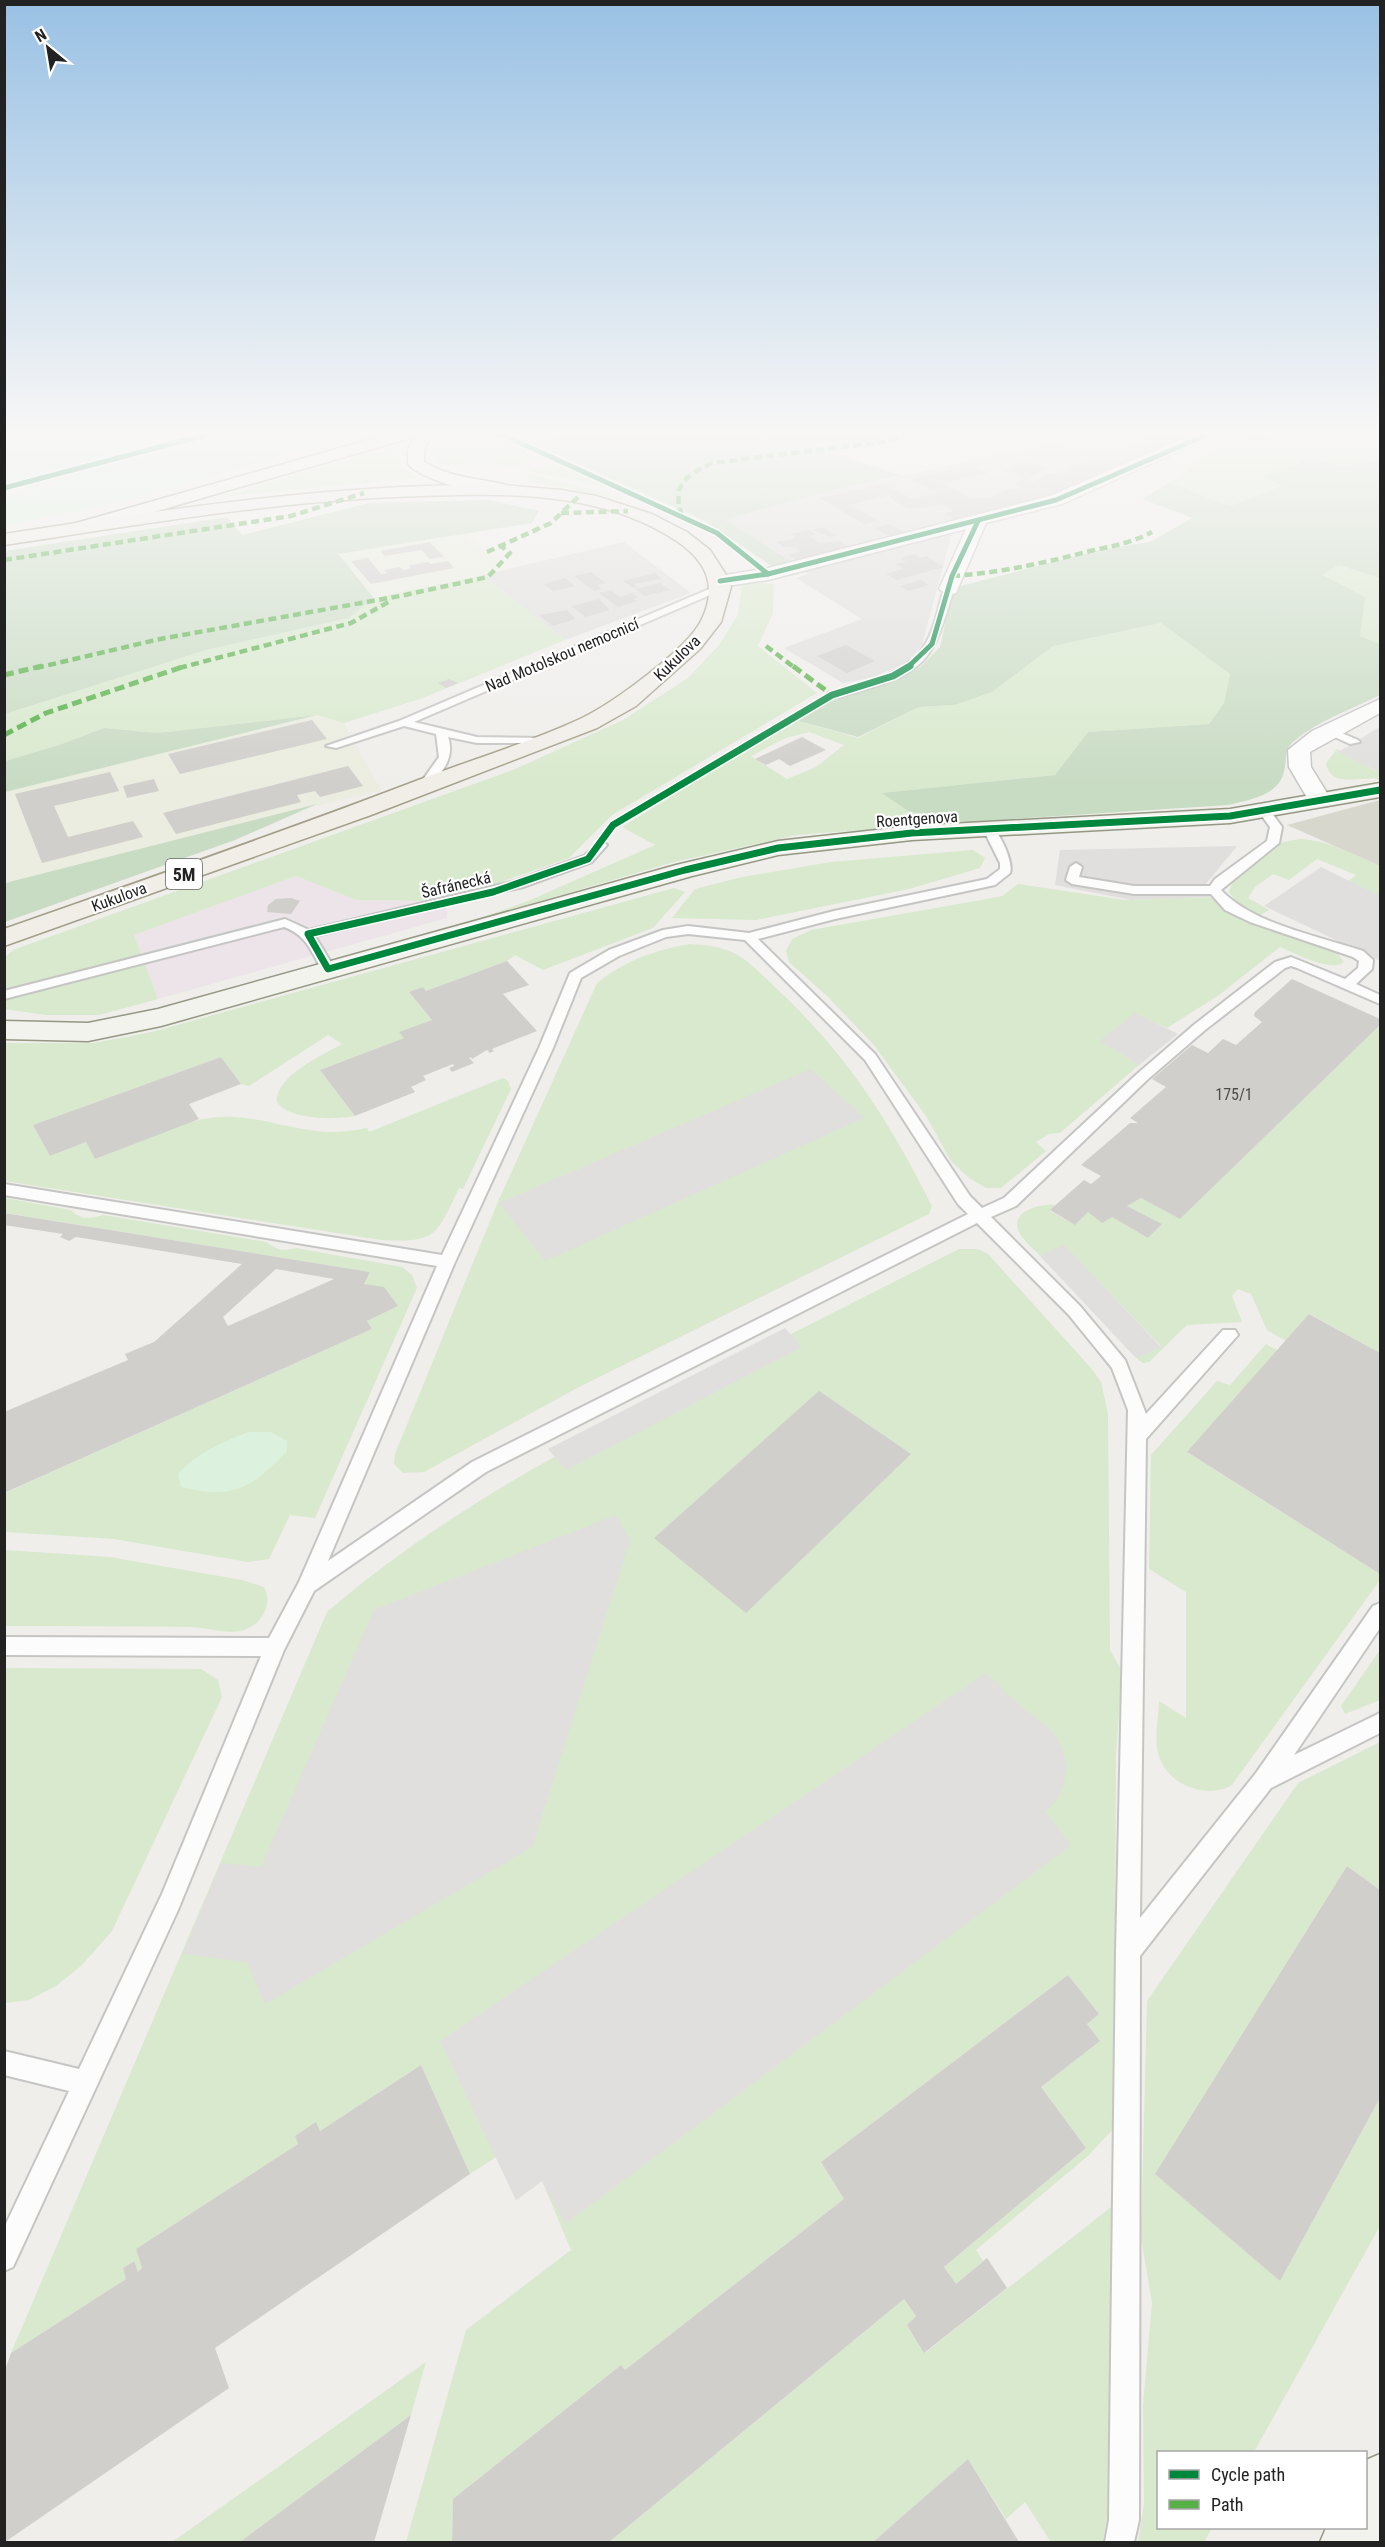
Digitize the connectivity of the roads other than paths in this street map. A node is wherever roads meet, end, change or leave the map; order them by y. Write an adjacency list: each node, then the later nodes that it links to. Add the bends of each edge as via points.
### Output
1 (698, 549): 4 (main road)
2 (866, 549): 4 (street, Nad Motolskou nemocnicí)
3 (966, 549): 5 (street)
4 (721, 584): 8 (lane, Nad Motolskou nemocnicí); 11 (main road, Kukulova / 5M, via 711,622 693,645 628,701)
5 (949, 589): 6 (lane, via 932,644 915,663 893,676)
6 (832, 695)
7 (1380, 705): 9 (street)
8 (403, 723): 10 (lane); 13 (lane, Nad Motolskou nemocnicí)
9 (1330, 731): 12 (lane); 16 (street, via 1299,750 1300,767)
10 (441, 734): 11 (lane, via 477,740); 14 (lane, via 447,747 446,758)
11 (548, 741): 14 (main road, Kukulova / 5M)
12 (1354, 742)
13 (332, 746)
14 (423, 788): 24 (main road, Kukulova / 5M)
15 (1380, 790): 16 (street, Roentgenova)
16 (1320, 801): 17 (street, Roentgenova)
17 (1264, 812): 18 (street, Roentgenova); 21 (lane, via 1276,828 1274,843)
18 (989, 829): 23 (lane, via 1006,863 1006,870 992,882); 25 (street, Roentgenova, via 778,848)
19 (601, 845): 22 (lane, Šafránecká, via 588,859 510,887)
20 (1076, 867): 21 (lane, via 1072,880 1134,891)
21 (1214, 890): 26 (lane, via 1230,907 1256,919 1358,954 1366,960 1365,969)
22 (308, 934): 25 (lane); 27 (lane, via 285,923)
23 (749, 937): 31 (lane, via 870,1057 963,1200); 32 (lane, via 688,930 663,934 614,953 576,976)
24 (4, 938)
25 (328, 969): 29 (street, via 161,1017 88,1032)
26 (1348, 984): 28 (lane); 31 (lane, via 1291,961 1280,965 1142,1077 1010,1202)
27 (4, 995)
28 (1380, 1000)
29 (4, 1030)
30 (4, 1189): 32 (lane)
31 (978, 1216): 34 (lane, via 1074,1310 1119,1365 1137,1410); 35 (lane, via 479,1467)
32 (447, 1262): 35 (lane)
33 (1229, 1335): 34 (lane)
34 (1137, 1436): 41 (lane)
35 (307, 1586): 38 (lane)
36 (1380, 1612): 40 (lane)
37 (4, 1646): 38 (lane)
38 (275, 1647): 43 (lane, via 170,1902)
39 (1380, 1724): 40 (lane)
40 (1264, 1780): 41 (lane)
41 (1128, 1952): 47 (lane, via 1124,2520)
42 (4, 2063): 43 (lane)
43 (85, 2083): 44 (lane)
44 (4, 2258)
45 (1380, 2483): 46 (street)
46 (1367, 2508)
47 (1120, 2542)

